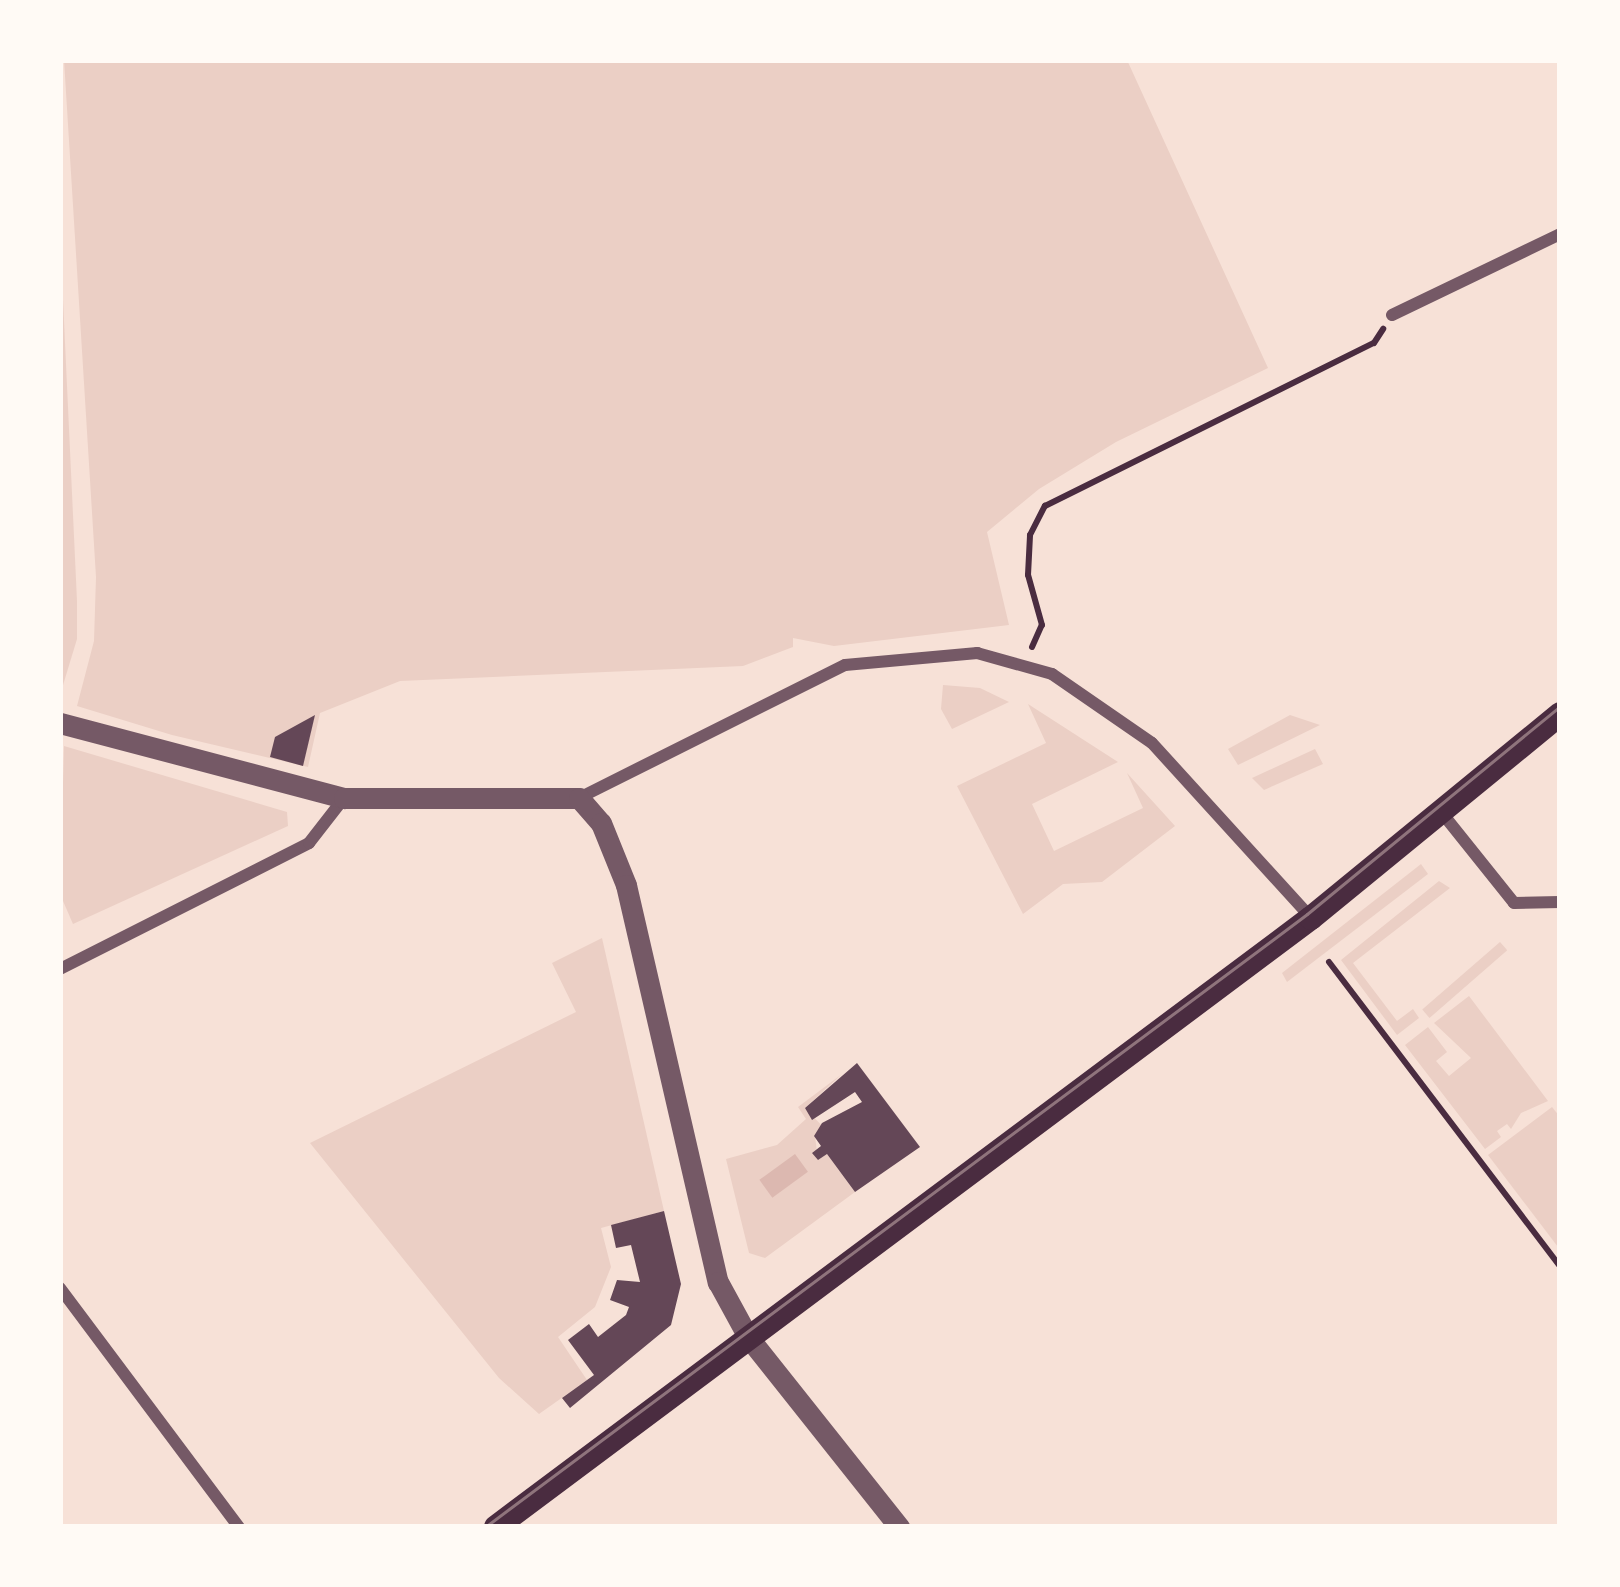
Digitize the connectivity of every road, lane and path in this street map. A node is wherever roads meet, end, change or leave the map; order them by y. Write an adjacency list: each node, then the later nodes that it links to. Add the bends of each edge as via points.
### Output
1 (1560, 234): 2 (street)
2 (1392, 315): 3 (path, via 1374,343 1045,506 1030,535 1028,575 1042,625)
3 (1026, 662): 7 (street, via 977,652 845,665); 10 (street, via 1094,698 1152,743)
4 (1560, 714): 8 (main road)
5 (60, 723): 6 (street)
6 (344, 798): 7 (street); 12 (street, via 309,844)
7 (579, 798): 15 (street, via 617,855 718,1282)
8 (1442, 813): 9 (street, via 1501,890 1526,905); 10 (main road)
9 (1560, 902)
10 (1311, 918): 15 (main road)
11 (1329, 962): 13 (path)
12 (61, 965)
13 (1560, 1266)
14 (60, 1288): 16 (street)
15 (748, 1337): 17 (main road); 18 (street)
16 (239, 1527)
17 (496, 1527)
18 (899, 1527)

